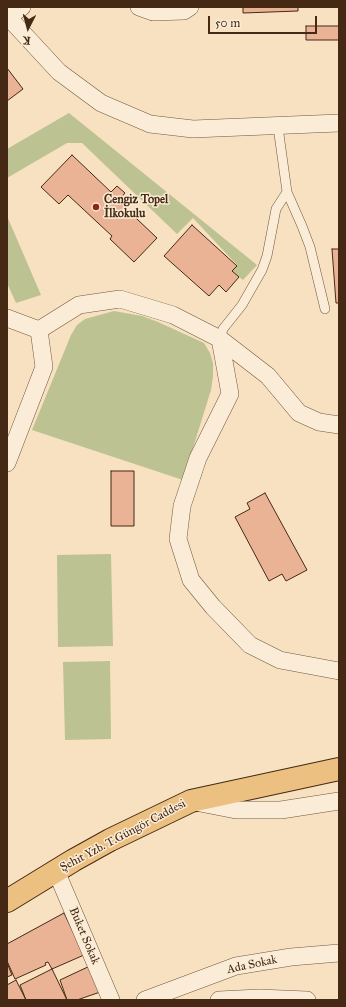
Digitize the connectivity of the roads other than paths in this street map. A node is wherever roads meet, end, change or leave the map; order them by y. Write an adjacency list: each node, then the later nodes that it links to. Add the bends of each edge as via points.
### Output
1 (22, 7): 4 (street)
2 (139, 7): 3 (street, via 153,12 184,11)
3 (190, 7)
4 (7, 18): 6 (street, via 59,72 101,103 150,124 193,129)
5 (339, 123): 6 (street)
6 (278, 126): 7 (lane)
7 (287, 192): 8 (lane, via 310,247); 11 (lane, via 276,209 262,270 242,305 223,329)
8 (325, 308)
9 (7, 318): 10 (street)
10 (40, 330): 11 (street, via 79,305 120,299 173,315); 13 (street, via 44,367)
11 (220, 339): 12 (street, via 268,376 299,413 319,422); 14 (street, via 230,394 198,458 182,506 178,539 191,580 250,645 280,660)
12 (339, 425)
13 (7, 462)
14 (339, 671)
15 (339, 769): 16 (main road, Şehit Yzb. T.Güngör Caddesi)
16 (191, 801): 17 (street, via 236,810 281,810); 18 (main road, Şehit Yzb. T.Güngör Caddesi, via 110,840)
17 (339, 801)
18 (56, 871): 19 (main road, Şehit Yzb. T.Güngör Caddesi); 21 (street, Buket Sokak)
19 (7, 901)
20 (339, 953): 22 (street, Ada Sokak, via 291,957 236,966)
21 (111, 1000)
22 (146, 1000)
23 (219, 1000): 24 (street)
24 (306, 1000)

